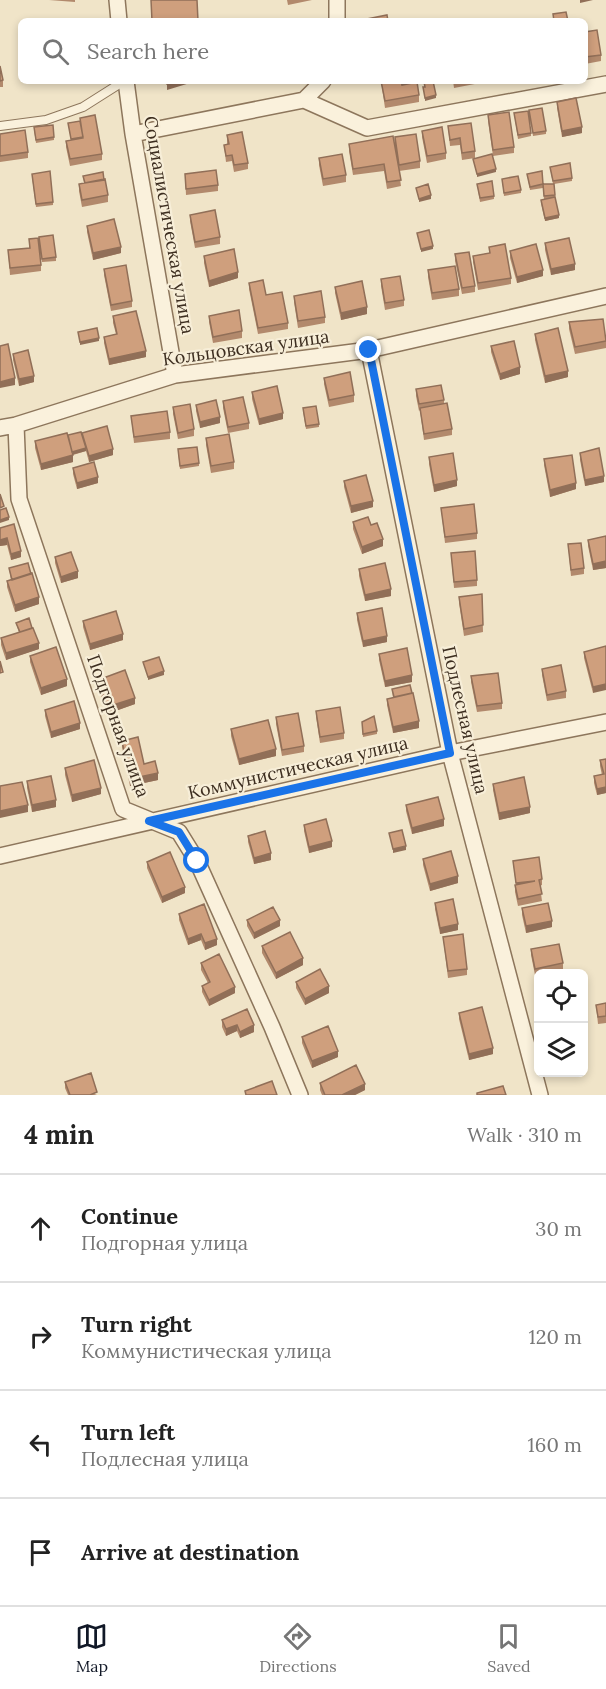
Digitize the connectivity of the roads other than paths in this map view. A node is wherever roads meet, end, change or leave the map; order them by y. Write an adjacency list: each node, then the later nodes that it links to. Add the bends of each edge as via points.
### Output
1 (117, 0): 3 (street)
2 (337, 0): 4 (street)
3 (119, 18)
4 (337, 18)
5 (120, 84): 10 (lane, via 83,107 46,120)
6 (125, 84): 11 (street, Социалистическая улица)
7 (320, 84): 9 (street)
8 (606, 84): 9 (street, via 368,128)
9 (304, 100): 11 (street)
10 (0, 126)
11 (133, 134): 14 (street, Социалистическая улица)
12 (606, 296): 13 (street, Кольцовская улица)
13 (369, 350): 14 (street, Кольцовская улица); 18 (street, Подлесная улица)
14 (175, 375): 15 (street, Кольцовская улица)
15 (16, 425): 16 (street, Кольцовская улица); 19 (street, Подгорная улица, via 19,499 123,809)
16 (0, 428)
17 (606, 722): 18 (street, Коммунистическая улица)
18 (450, 753): 19 (street, Коммунистическая улица); 22 (street, Подлесная улица)
19 (149, 821): 20 (street, Коммунистическая улица); 21 (street, Подгорная улица, via 179,832 197,861)
20 (0, 856)
21 (300, 1095)
22 (540, 1095)

